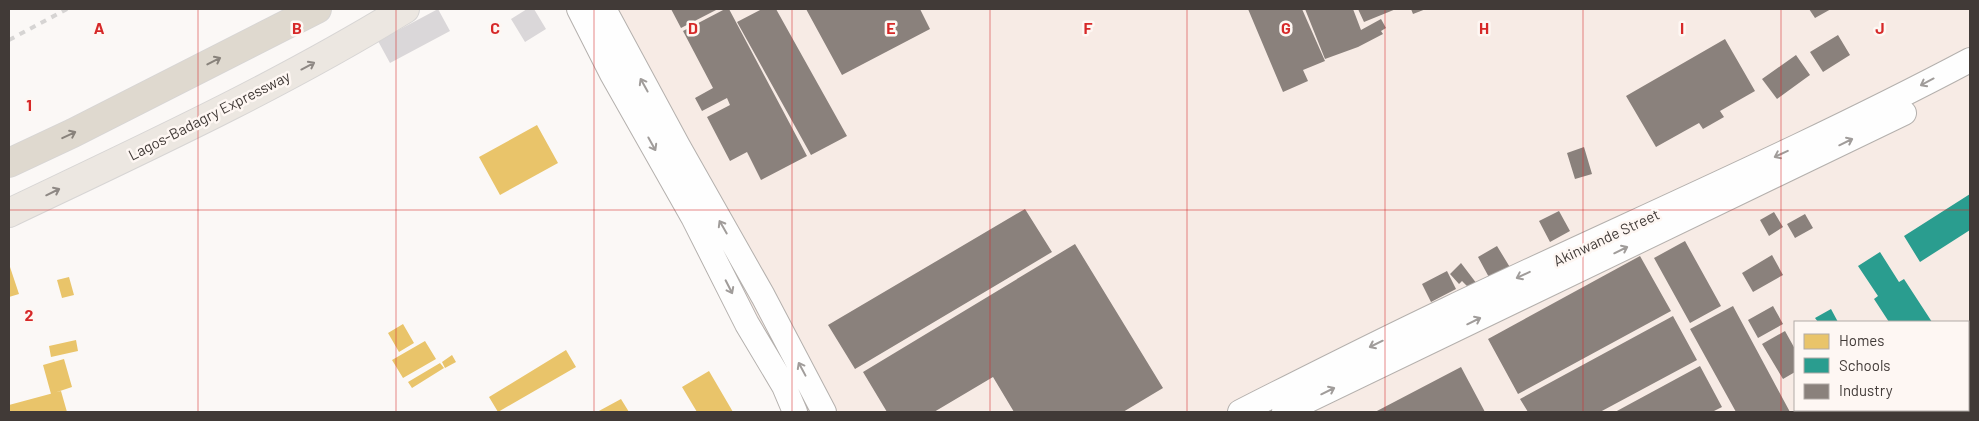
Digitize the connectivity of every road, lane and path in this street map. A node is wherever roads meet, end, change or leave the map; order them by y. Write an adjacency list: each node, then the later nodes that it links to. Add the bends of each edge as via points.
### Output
1 (317, 9): 7 (highway, one-way to 1, via 73,133)
2 (405, 9): 8 (main road, Lagos-Badagry Expressway, one-way to 2, via 242,101)
3 (579, 9): 9 (street, one-way to 9, via 784,386)
4 (604, 9): 10 (street, one-way to 4)
5 (1970, 60): 11 (street, Akinwande Street, one-way to 11, via 1884,105 1449,309)
6 (1970, 78): 12 (street, Akinwande Street, one-way to 6, via 1866,132)
7 (9, 162)
8 (9, 213)
9 (795, 412)
10 (824, 412)
11 (1240, 412)
12 (1284, 412)

